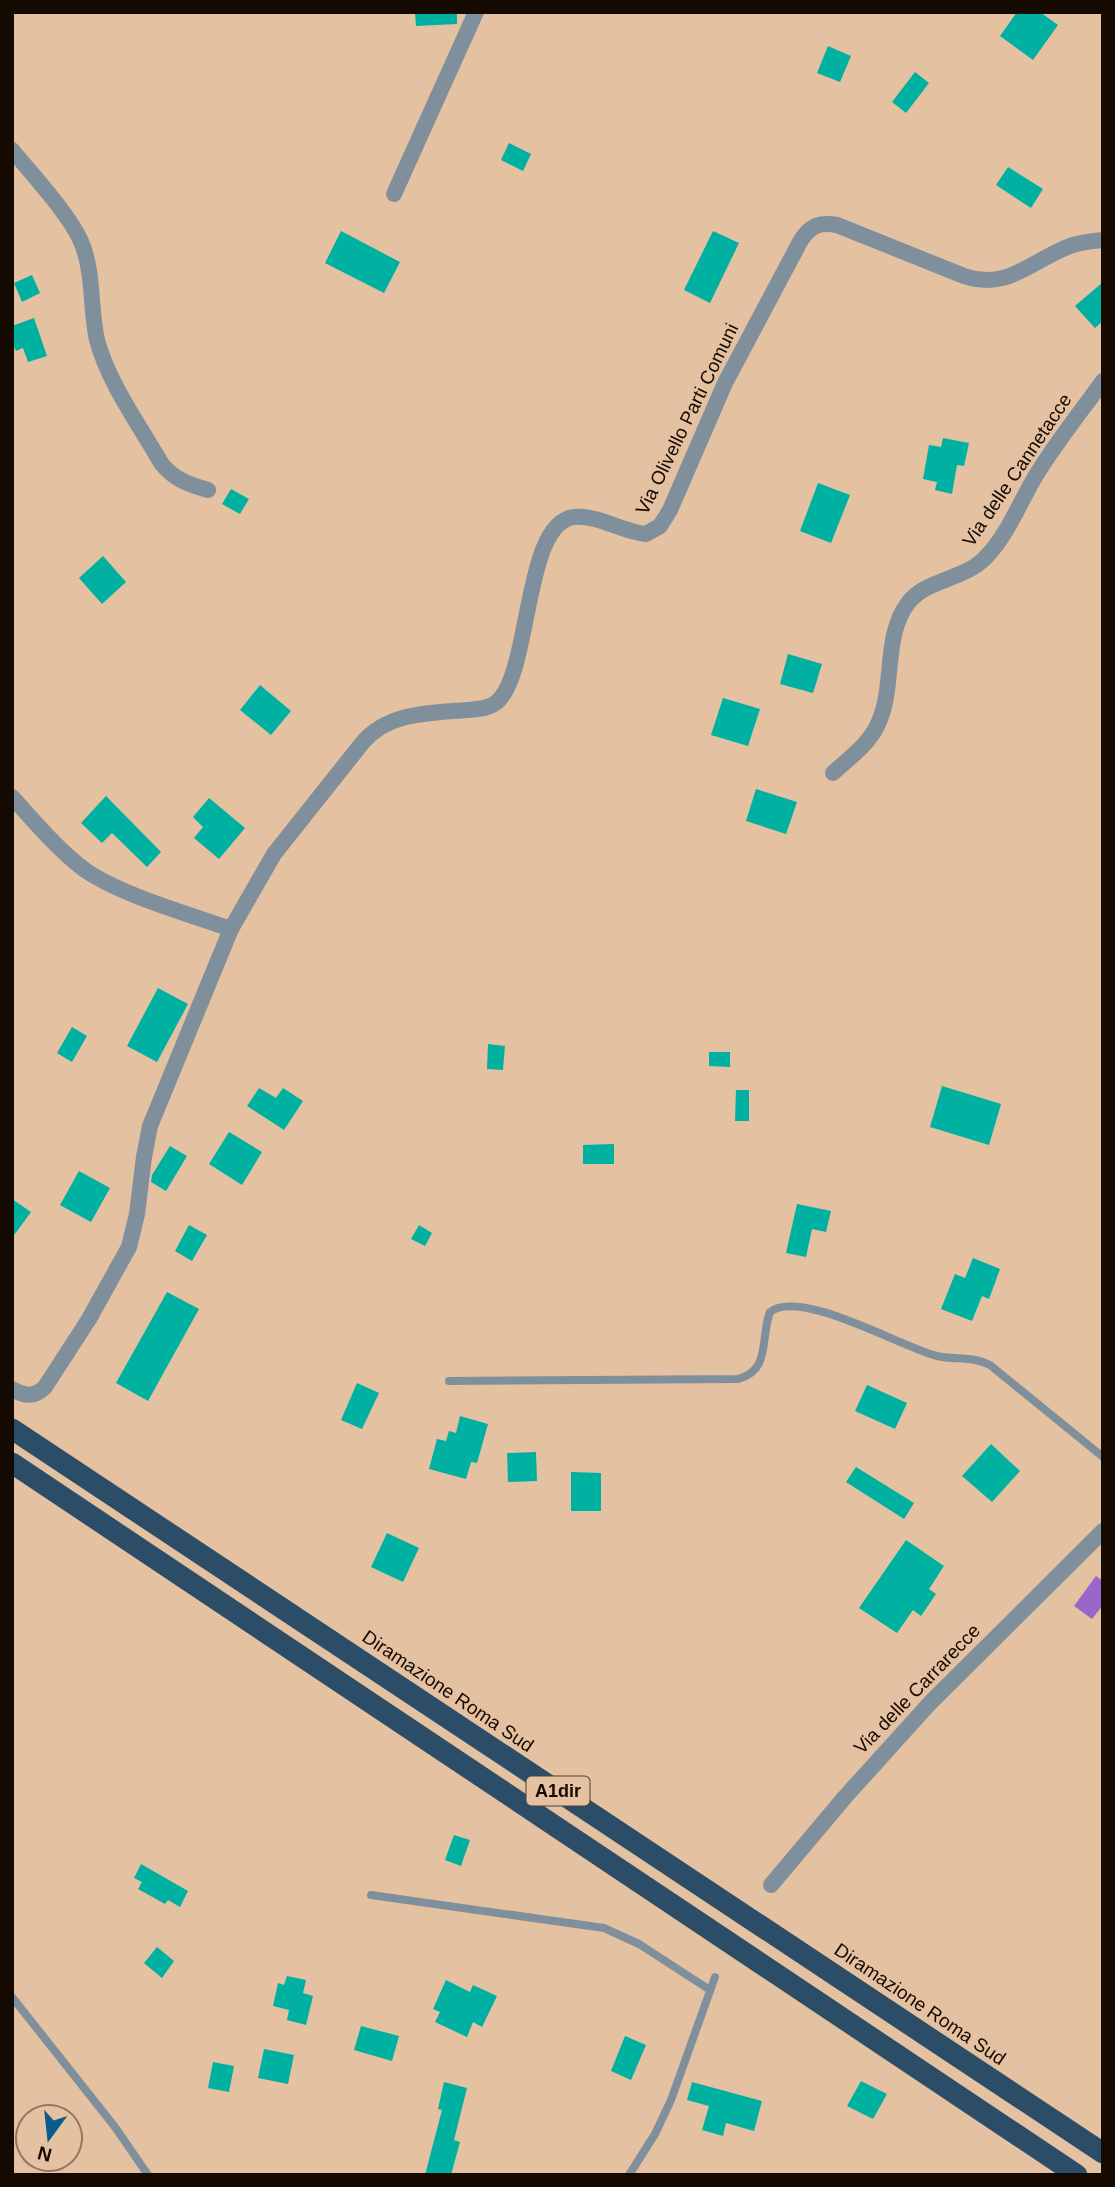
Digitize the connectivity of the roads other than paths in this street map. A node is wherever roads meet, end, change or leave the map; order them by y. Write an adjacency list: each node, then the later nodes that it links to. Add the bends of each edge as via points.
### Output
1 (476, 12): 3 (street)
2 (12, 150): 6 (street, via 70,222 83,246 102,355 161,463 179,480)
3 (394, 194)
4 (1103, 240): 9 (street, Via Olivello Parti Comuni, via 1067,247 1007,278 984,280 837,225 812,227 729,376 660,526 646,534 585,517 558,523 546,541 504,694 487,708 404,717 373,732 274,853)
5 (1103, 381): 7 (street, Via delle Cannetacce, via 1047,458 989,554 971,570 921,592 908,604 895,635 877,726)
6 (208, 490)
7 (834, 773)
8 (12, 797): 9 (street, via 64,852 94,876)
9 (231, 929): 11 (street, via 150,1126 135,1225 120,1265 45,1387 32,1395)
10 (449, 1381): 13 (lane, via 738,1379 758,1369 770,1312 777,1307 801,1306 929,1353 990,1365)
11 (12, 1389)
12 (12, 1429): 21 (highway, Diramazione Roma Sud / A1dir)
13 (1103, 1457)
14 (12, 1463): 24 (highway, A1dir)
15 (1103, 1531): 16 (street, Via delle Carrarecce, via 921,1713)
16 (771, 1885)
17 (372, 1895): 19 (lane, via 604,1928 639,1944)
18 (715, 1977): 19 (lane)
19 (710, 1990): 23 (lane, via 671,2100)
20 (12, 1997): 22 (lane)
21 (1103, 2153)
22 (148, 2175)
23 (629, 2175)
24 (1077, 2175)

